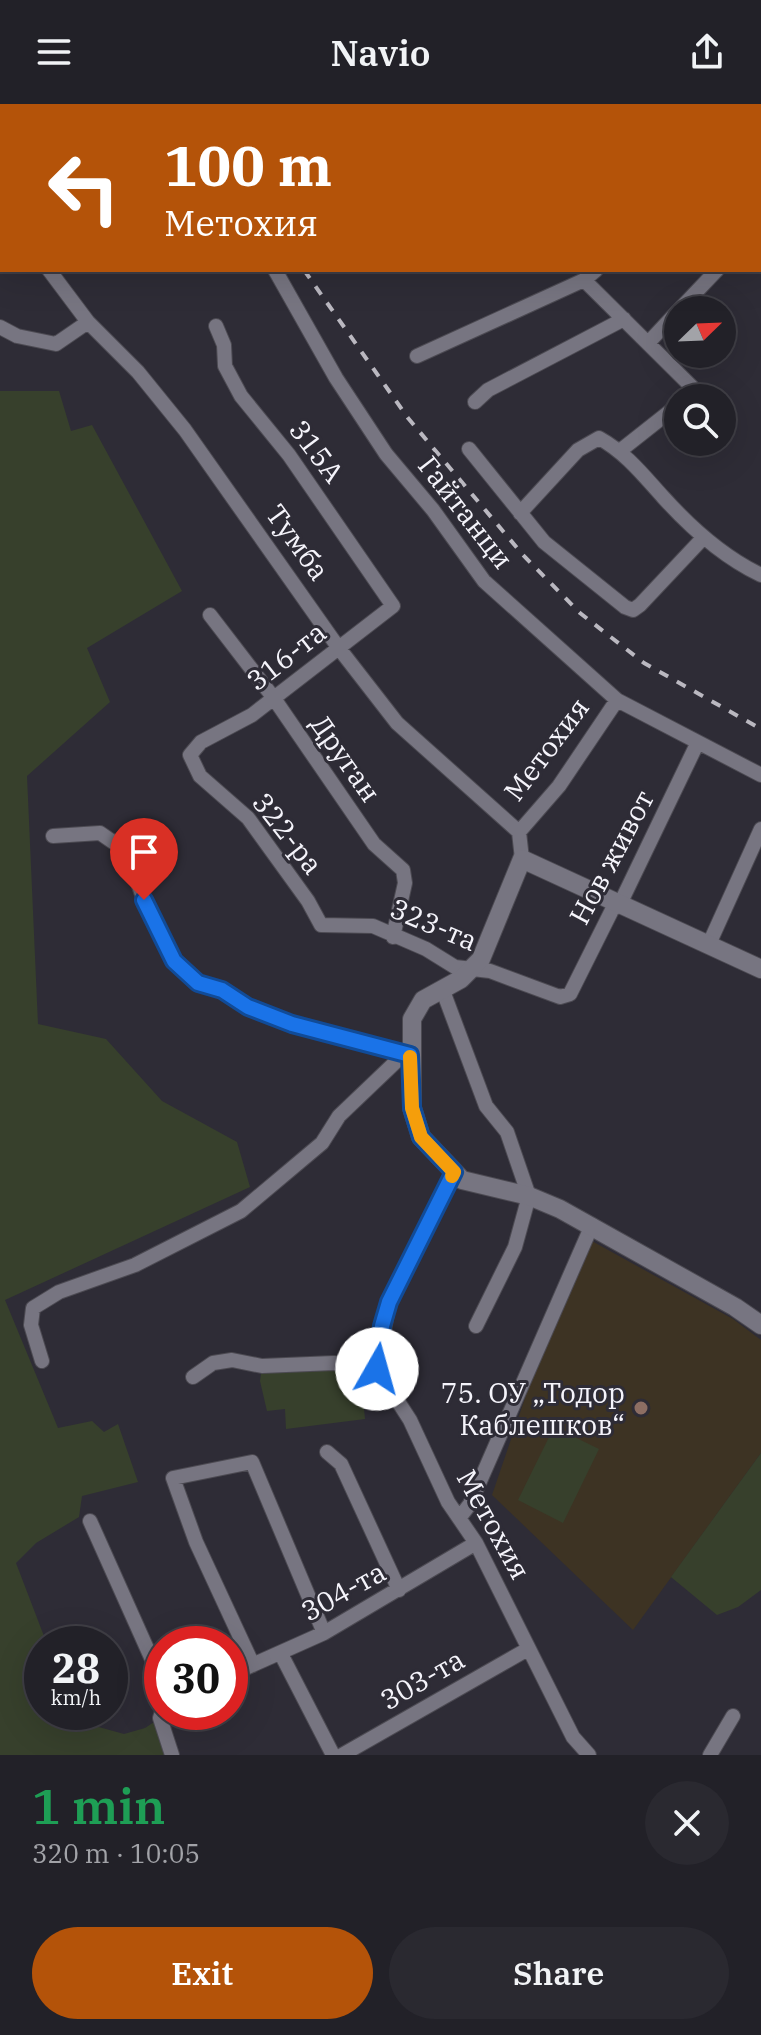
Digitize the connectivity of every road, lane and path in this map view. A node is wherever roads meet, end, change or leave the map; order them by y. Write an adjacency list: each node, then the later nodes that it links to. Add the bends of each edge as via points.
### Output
1 (50, 272): 7 (street, Тумба)
2 (276, 272): 25 (street, Гайтанци, via 386,454 484,581)
3 (715, 272): 5 (street)
4 (590, 275): 6 (street); 12 (street)
5 (693, 296)
6 (624, 319): 11 (street); 14 (street, via 488,390)
7 (88, 322): 10 (street, via 56,344); 23 (street, Тумба, via 185,430)
8 (216, 326): 21 (street, 315А, via 225,366 241,396)
9 (664, 326): 11 (street)
10 (0, 327)
11 (649, 342): 13 (street)
12 (417, 356)
13 (689, 384)
14 (475, 402)
15 (664, 416): 17 (street)
16 (469, 449): 18 (street)
17 (621, 450): 18 (street, via 599,438 578,450); 19 (street)
18 (520, 513): 19 (street, via 544,542 633,610)
19 (704, 537): 20 (street)
20 (761, 575)
21 (392, 602): 23 (street, 316-та, via 391,612)
22 (210, 615): 24 (street, Друган)
23 (338, 647): 24 (street, 316-та); 30 (street, Тумба, via 397,723)
24 (273, 697): 26 (street, 316-та, via 252,715); 35 (street, Друган, via 374,844 403,870)
25 (617, 700): 27 (street, Гайтанци); 30 (street, Метохия, via 559,786)
26 (201, 742): 34 (street, 322-ра, via 190,755 200,776 248,818)
27 (697, 744): 28 (street, Гайтанци); 33 (street, Нов живот)
28 (761, 775)
29 (761, 829): 36 (street)
30 (519, 832): 32 (street, Метохия)
31 (53, 836): 41 (street, via 100,833 113,842 123,841 174,961 198,983 292,1024)
32 (522, 859): 33 (street); 38 (street, Метохия)
33 (620, 904): 36 (street); 40 (street, Нов живот, via 612,910)
34 (321, 925): 35 (street, 323-та, via 373,926)
35 (393, 937): 38 (street, 323-та)
36 (709, 944): 37 (street)
37 (761, 969)
38 (472, 971): 39 (street, Метохия); 40 (street, 323-та, via 490,971 560,997)
39 (443, 991): 41 (street, Метохия, via 416,1008); 43 (street, via 486,1106 507,1132)
40 (570, 994)
41 (407, 1054): 42 (street, Метохия, via 412,1108 421,1137); 47 (street, via 339,1116 322,1143 241,1211 135,1265 59,1292 33,1308 31,1325)
42 (454, 1172): 43 (street, via 462,1180); 48 (street, via 389,1302)
43 (529, 1196): 44 (street); 46 (street, via 515,1247)
44 (592, 1225): 45 (street); 51 (street)
45 (761, 1325)
46 (476, 1326)
47 (42, 1361)
48 (377, 1369): 49 (street, via 334,1363 262,1366 232,1360 213,1363); 51 (street, Метохия)
49 (193, 1377)
50 (327, 1452): 54 (street, via 341,1464)
51 (460, 1517): 53 (street, Метохия)
52 (90, 1521): 56 (street)
53 (476, 1543): 54 (street, 304-та); 57 (street, Метохия)
54 (399, 1590): 55 (street, 304-та)
55 (324, 1633): 58 (street, 304-та); 59 (street, via 252,1462 173,1478 196,1542)
56 (144, 1642)
57 (528, 1649): 65 (street, 303-та); 66 (street, Метохия, via 573,1737)
58 (281, 1654): 59 (street, 304-та); 64 (street)
59 (253, 1665): 60 (street, 304-та)
60 (248, 1667)
61 (733, 1716): 67 (street)
62 (164, 1730): 63 (street)
63 (172, 1755)
64 (333, 1755)
65 (342, 1755)
66 (589, 1755)
67 (710, 1755)

